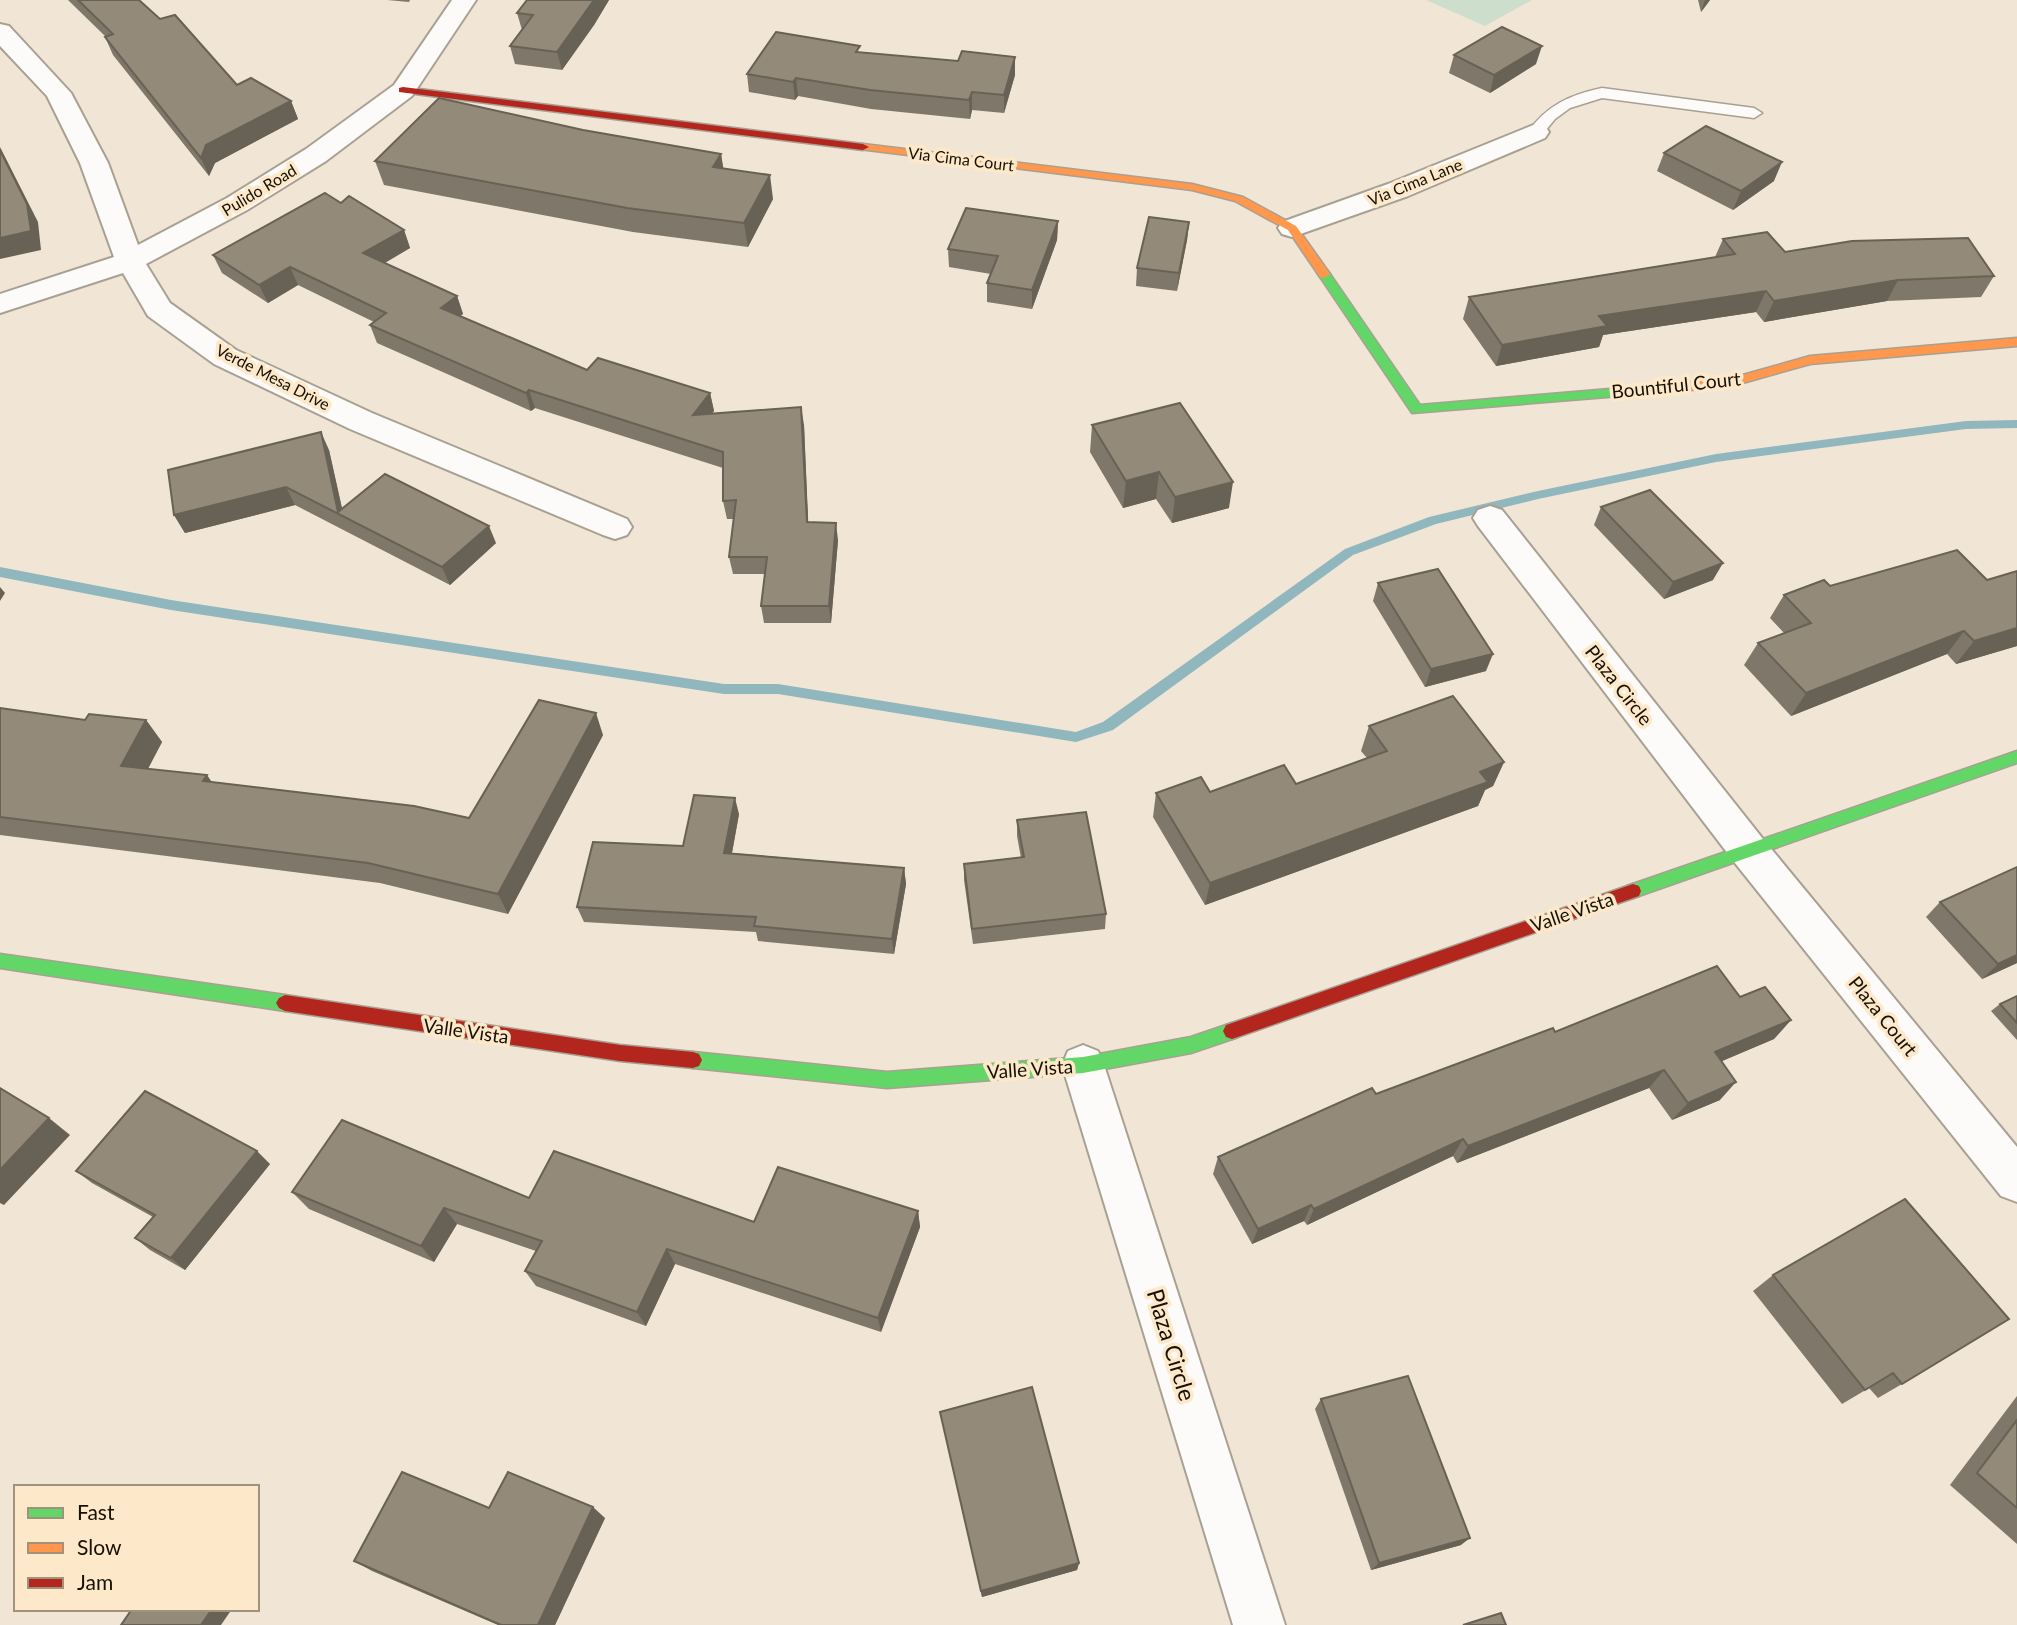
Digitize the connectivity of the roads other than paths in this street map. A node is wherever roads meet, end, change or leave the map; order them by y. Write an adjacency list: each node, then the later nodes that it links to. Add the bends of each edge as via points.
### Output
1 (464, 0): 3 (street, Pulido Road)
2 (0, 31): 7 (street, Verde Mesa Drive, via 58,93 94,163)
3 (403, 90): 6 (street, Via Cima Court, via 1192,187 1239,199); 7 (street, Pulido Road, via 316,155)
4 (1754, 113): 5 (lane, via 1602,93 1562,104)
5 (1536, 132): 6 (street, Via Cima Lane)
6 (1292, 228): 10 (street, Via Cima Court)
7 (130, 261): 8 (street, Pulido Road); 12 (street, Verde Mesa Drive, via 159,309 225,357 361,421)
8 (0, 304)
9 (2017, 342): 10 (street, Bountiful Court, via 1810,360 1732,382)
10 (1417, 410)
11 (1490, 518): 14 (street, Plaza Circle)
12 (615, 527)
13 (2017, 757): 14 (street, Valle Vista)
14 (1749, 851): 16 (street, Valle Vista, via 1191,1045); 17 (street, Plaza Court)
15 (0, 961): 16 (street, Valle Vista, via 620,1053 874,1079)
16 (1083, 1065): 18 (street, Plaza Circle)
17 (2017, 1181)
18 (1259, 1625)

